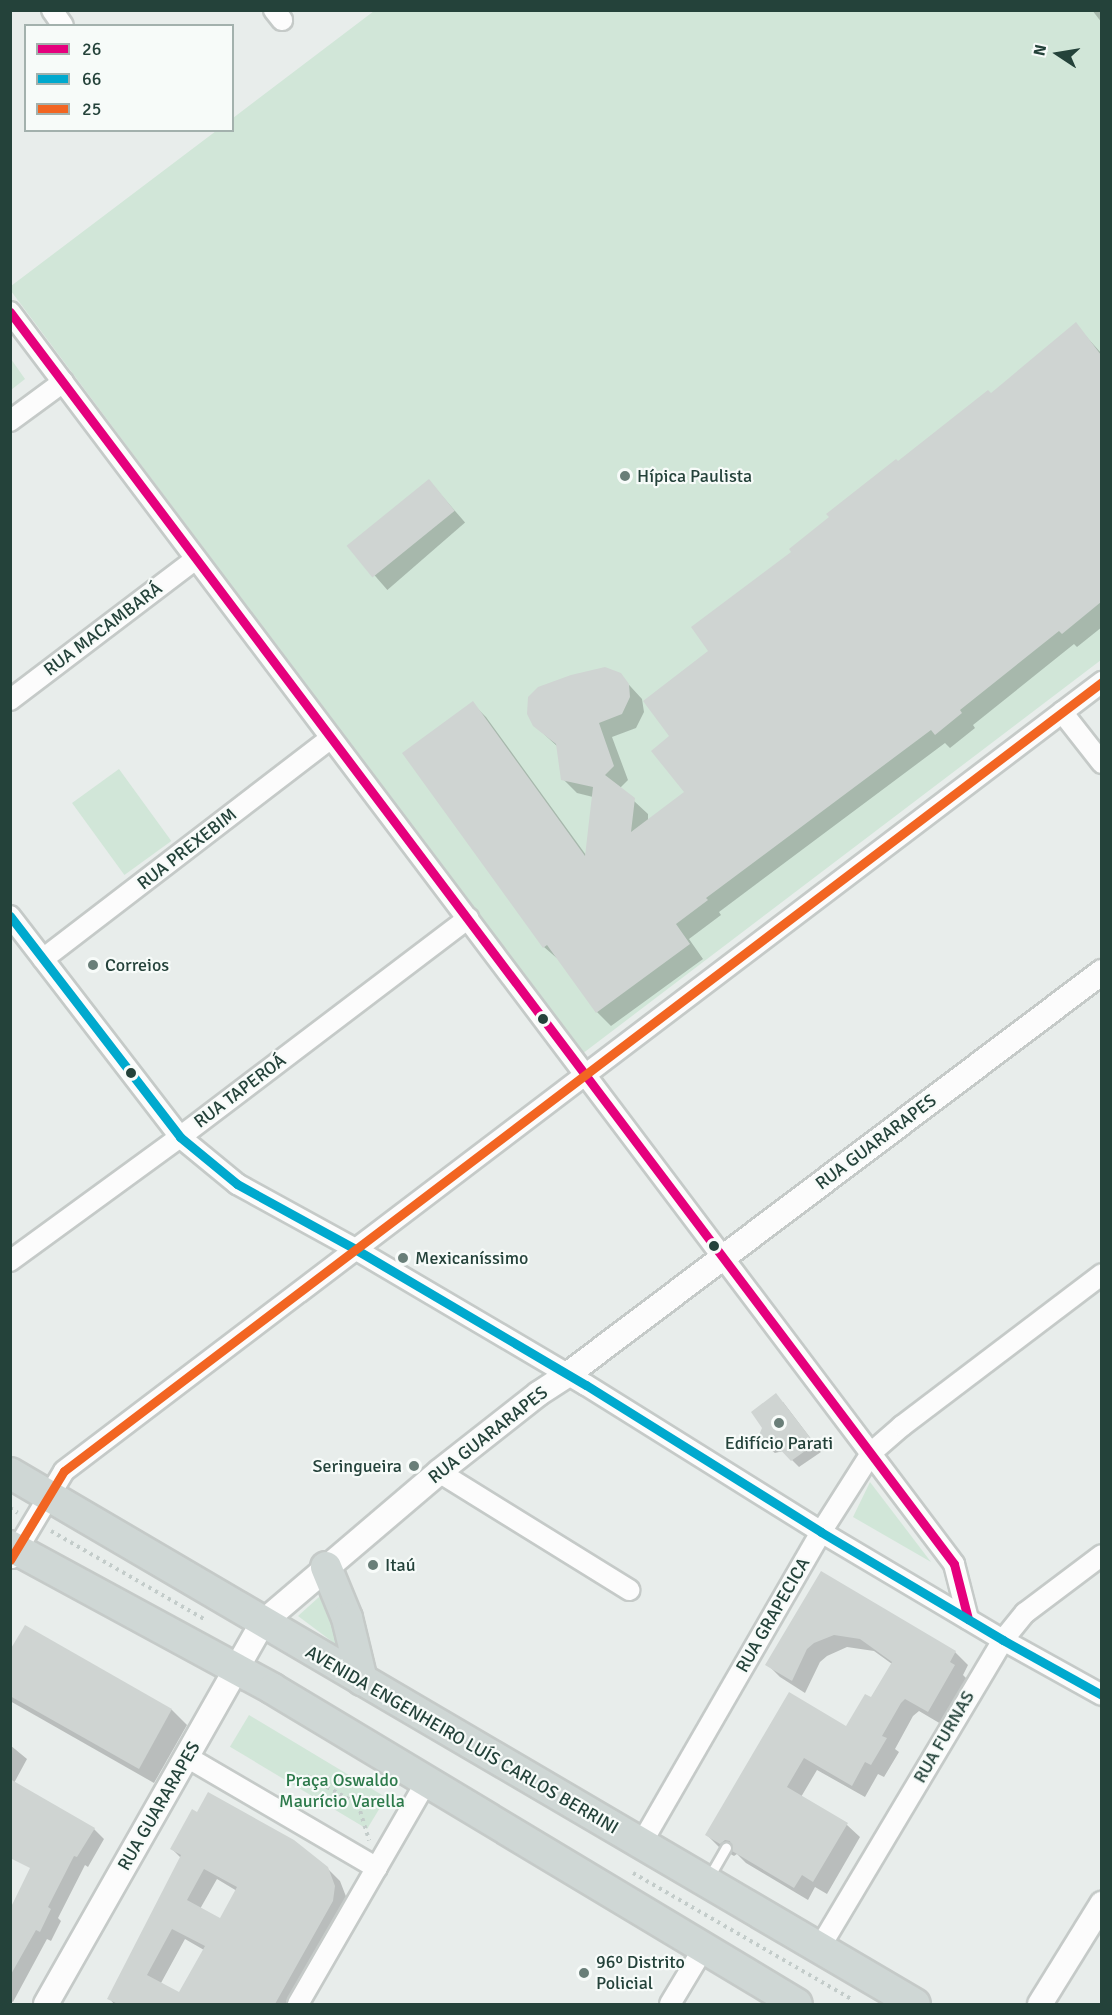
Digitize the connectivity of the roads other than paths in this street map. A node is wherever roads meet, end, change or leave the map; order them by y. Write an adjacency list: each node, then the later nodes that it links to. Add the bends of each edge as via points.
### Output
1 (52, 10): 2 (street)
2 (62, 24)
3 (10, 312): 4 (street)
4 (63, 382): 5 (street); 6 (street)
5 (10, 422)
6 (196, 559): 8 (street, RUA MACAMBARÁ); 10 (street)
7 (1101, 682): 9 (street)
8 (10, 700)
9 (1062, 712): 11 (street); 16 (street)
10 (331, 738): 13 (street); 14 (street, RUA PREXEBIM)
11 (1101, 763)
12 (10, 916): 14 (street)
13 (468, 918): 16 (street); 17 (street, RUA TAPEROÁ)
14 (43, 959): 17 (street)
15 (1101, 972): 19 (street, RUA GUARARAPES)
16 (586, 1074): 18 (street); 19 (street)
17 (180, 1137): 18 (street, via 237,1184); 20 (street, RUA TAPEROÁ)
18 (355, 1249): 22 (street); 26 (street, via 64,1471)
19 (725, 1257): 22 (street, RUA GUARARAPES); 23 (street)
20 (10, 1262)
21 (1101, 1274): 23 (street, RUA GRAPECICA)
22 (567, 1375): 24 (street, RUA GUARARAPES); 27 (street)
23 (872, 1452): 27 (street, RUA GRAPECICA); 32 (street, via 954,1564)
24 (438, 1472): 30 (street, RUA GUARARAPES); 31 (street)
25 (10, 1473): 26 (main road, AVENIDA ENGENHEIRO LUÍS CARLOS BERRINI)
26 (48, 1494): 28 (street); 33 (main road, AVENIDA ENGENHEIRO LUÍS CARLOS BERRINI)
27 (821, 1532): 32 (street); 40 (street, RUA GRAPECICA)
28 (12, 1552): 35 (main road)
29 (1101, 1555): 34 (street, RUA FURNAS, via 1025,1613)
30 (326, 1567): 33 (street, RUA GUARARAPES); 36 (main road, via 347,1618)
31 (629, 1590)
32 (969, 1619): 34 (street)
33 (263, 1623): 35 (street, RUA GUARARAPES); 36 (main road, AVENIDA ENGENHEIRO LUÍS CARLOS BERRINI)
34 (1003, 1640): 37 (street); 45 (street, RUA FURNAS)
35 (237, 1668): 38 (street, RUA GUARARAPES); 39 (main road)
36 (362, 1680): 40 (main road, AVENIDA ENGENHEIRO LUÍS CARLOS BERRINI)
37 (1101, 1695)
38 (187, 1757): 42 (street); 47 (street, RUA GUARARAPES)
39 (422, 1790): 42 (street); 46 (main road)
40 (641, 1844): 43 (main road, AVENIDA ENGENHEIRO LUÍS CARLOS BERRINI)
41 (726, 1847): 43 (lane)
42 (377, 1868): 48 (street)
43 (706, 1882): 45 (main road, AVENIDA ENGENHEIRO LUÍS CARLOS BERRINI)
44 (1101, 1904): 52 (street)
45 (820, 1947): 51 (main road, AVENIDA ENGENHEIRO LUÍS CARLOS BERRINI)
46 (703, 1949): 49 (street); 50 (main road)
47 (46, 2004)
48 (298, 2004)
49 (670, 2004)
50 (796, 2004)
51 (915, 2004)
52 (1040, 2004)

